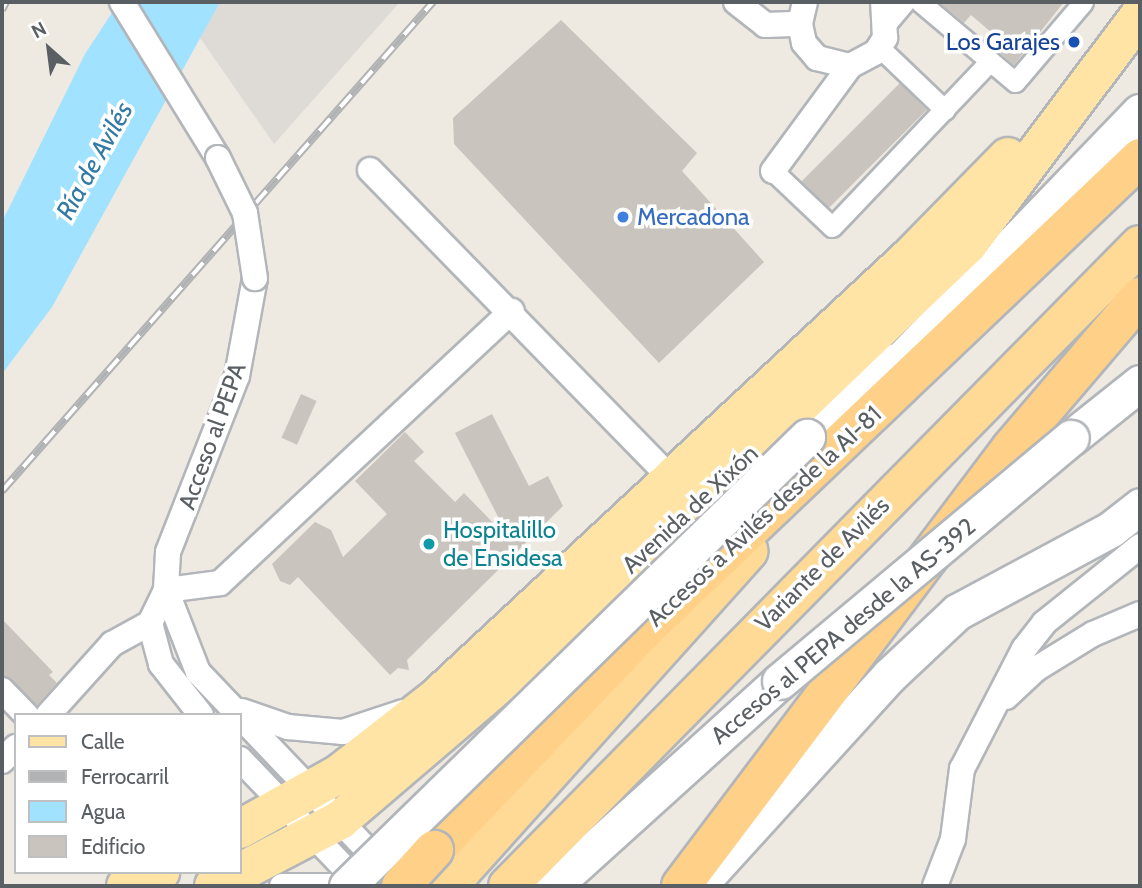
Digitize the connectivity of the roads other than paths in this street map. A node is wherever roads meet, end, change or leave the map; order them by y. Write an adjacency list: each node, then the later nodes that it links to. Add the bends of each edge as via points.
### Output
1 (122, 2): 27 (street, Acceso al PEPA, bridge, via 218,158 245,213 255,278 237,376 168,552)
2 (736, 2): 7 (street, via 765,25)
3 (905, 2): 6 (street)
4 (920, 2): 10 (street)
5 (1083, 2): 10 (street, via 1015,82)
6 (885, 12): 9 (street)
7 (802, 13): 12 (street, via 804,43 817,58)
8 (1140, 15): 11 (main road, Avenida de Xixón)
9 (879, 47): 12 (street); 13 (street)
10 (990, 61): 13 (street)
11 (1102, 61): 24 (main road, Avenida de Xixón, via 912,255); 42 (main road, Avenida de Xixón, via 968,244 556,635)
12 (850, 66): 17 (street)
13 (945, 110): 17 (street, via 832,227)
14 (1140, 112): 18 (main road)
15 (1140, 158): 23 (highway, Accesos a Avilés desde la AI-81)
16 (370, 170): 21 (street)
17 (773, 171)
18 (1016, 238): 30 (main road); 51 (main road, bridge)
19 (1140, 245): 54 (highway, Variante de Avilés)
20 (1140, 297): 56 (highway, via 1011,448)
21 (512, 311): 24 (street); 27 (street, via 220,583)
22 (1140, 383): 55 (main road, Accesos al PEPA desde la AS-392, bridge, via 780,681)
23 (870, 417): 30 (highway, Accesos a Avilés desde la AI-81); 44 (highway)
24 (672, 480): 32 (main road, Avenida de Xixón)
25 (1140, 506): 57 (main road, via 1111,529 957,612 890,675)
26 (1140, 546): 33 (street, via 1044,623)
27 (166, 590): 29 (street, Acceso al PEPA); 34 (street, via 198,672)
28 (1140, 614): 33 (street, via 1093,634 1036,669)
29 (150, 623): 35 (street, via 161,664); 37 (street, via 112,644)
30 (646, 628): 44 (highway, Accesos a Avilés desde la AI-81)
31 (2, 690): 36 (street)
32 (436, 698): 34 (street, via 342,733 288,727); 41 (main road, Avenida de Xixón)
33 (992, 709): 58 (street, via 961,769 953,839)
34 (237, 710): 38 (street)
35 (196, 711)
36 (24, 713)
37 (50, 713)
38 (239, 713)
39 (242, 717): 41 (street)
40 (242, 760): 41 (street)
41 (297, 797): 42 (street); 42 (street); 43 (main road, Avenida de Xixón)
42 (326, 827): 45 (main road, Avenida de Xixón); 52 (street); 53 (street)
43 (242, 828)
44 (448, 868): 53 (highway, Accesos a Avilés desde la AI-81, bridge)
45 (242, 871)
46 (155, 874): 48 (main road)
47 (237, 874): 49 (main road, Avenida de Xixón)
48 (126, 886)
49 (214, 886)
50 (282, 886): 52 (street)
51 (347, 886)
52 (362, 886)
53 (402, 886)
54 (508, 886)
55 (553, 886)
56 (681, 886)
57 (698, 886)
58 (935, 886)

